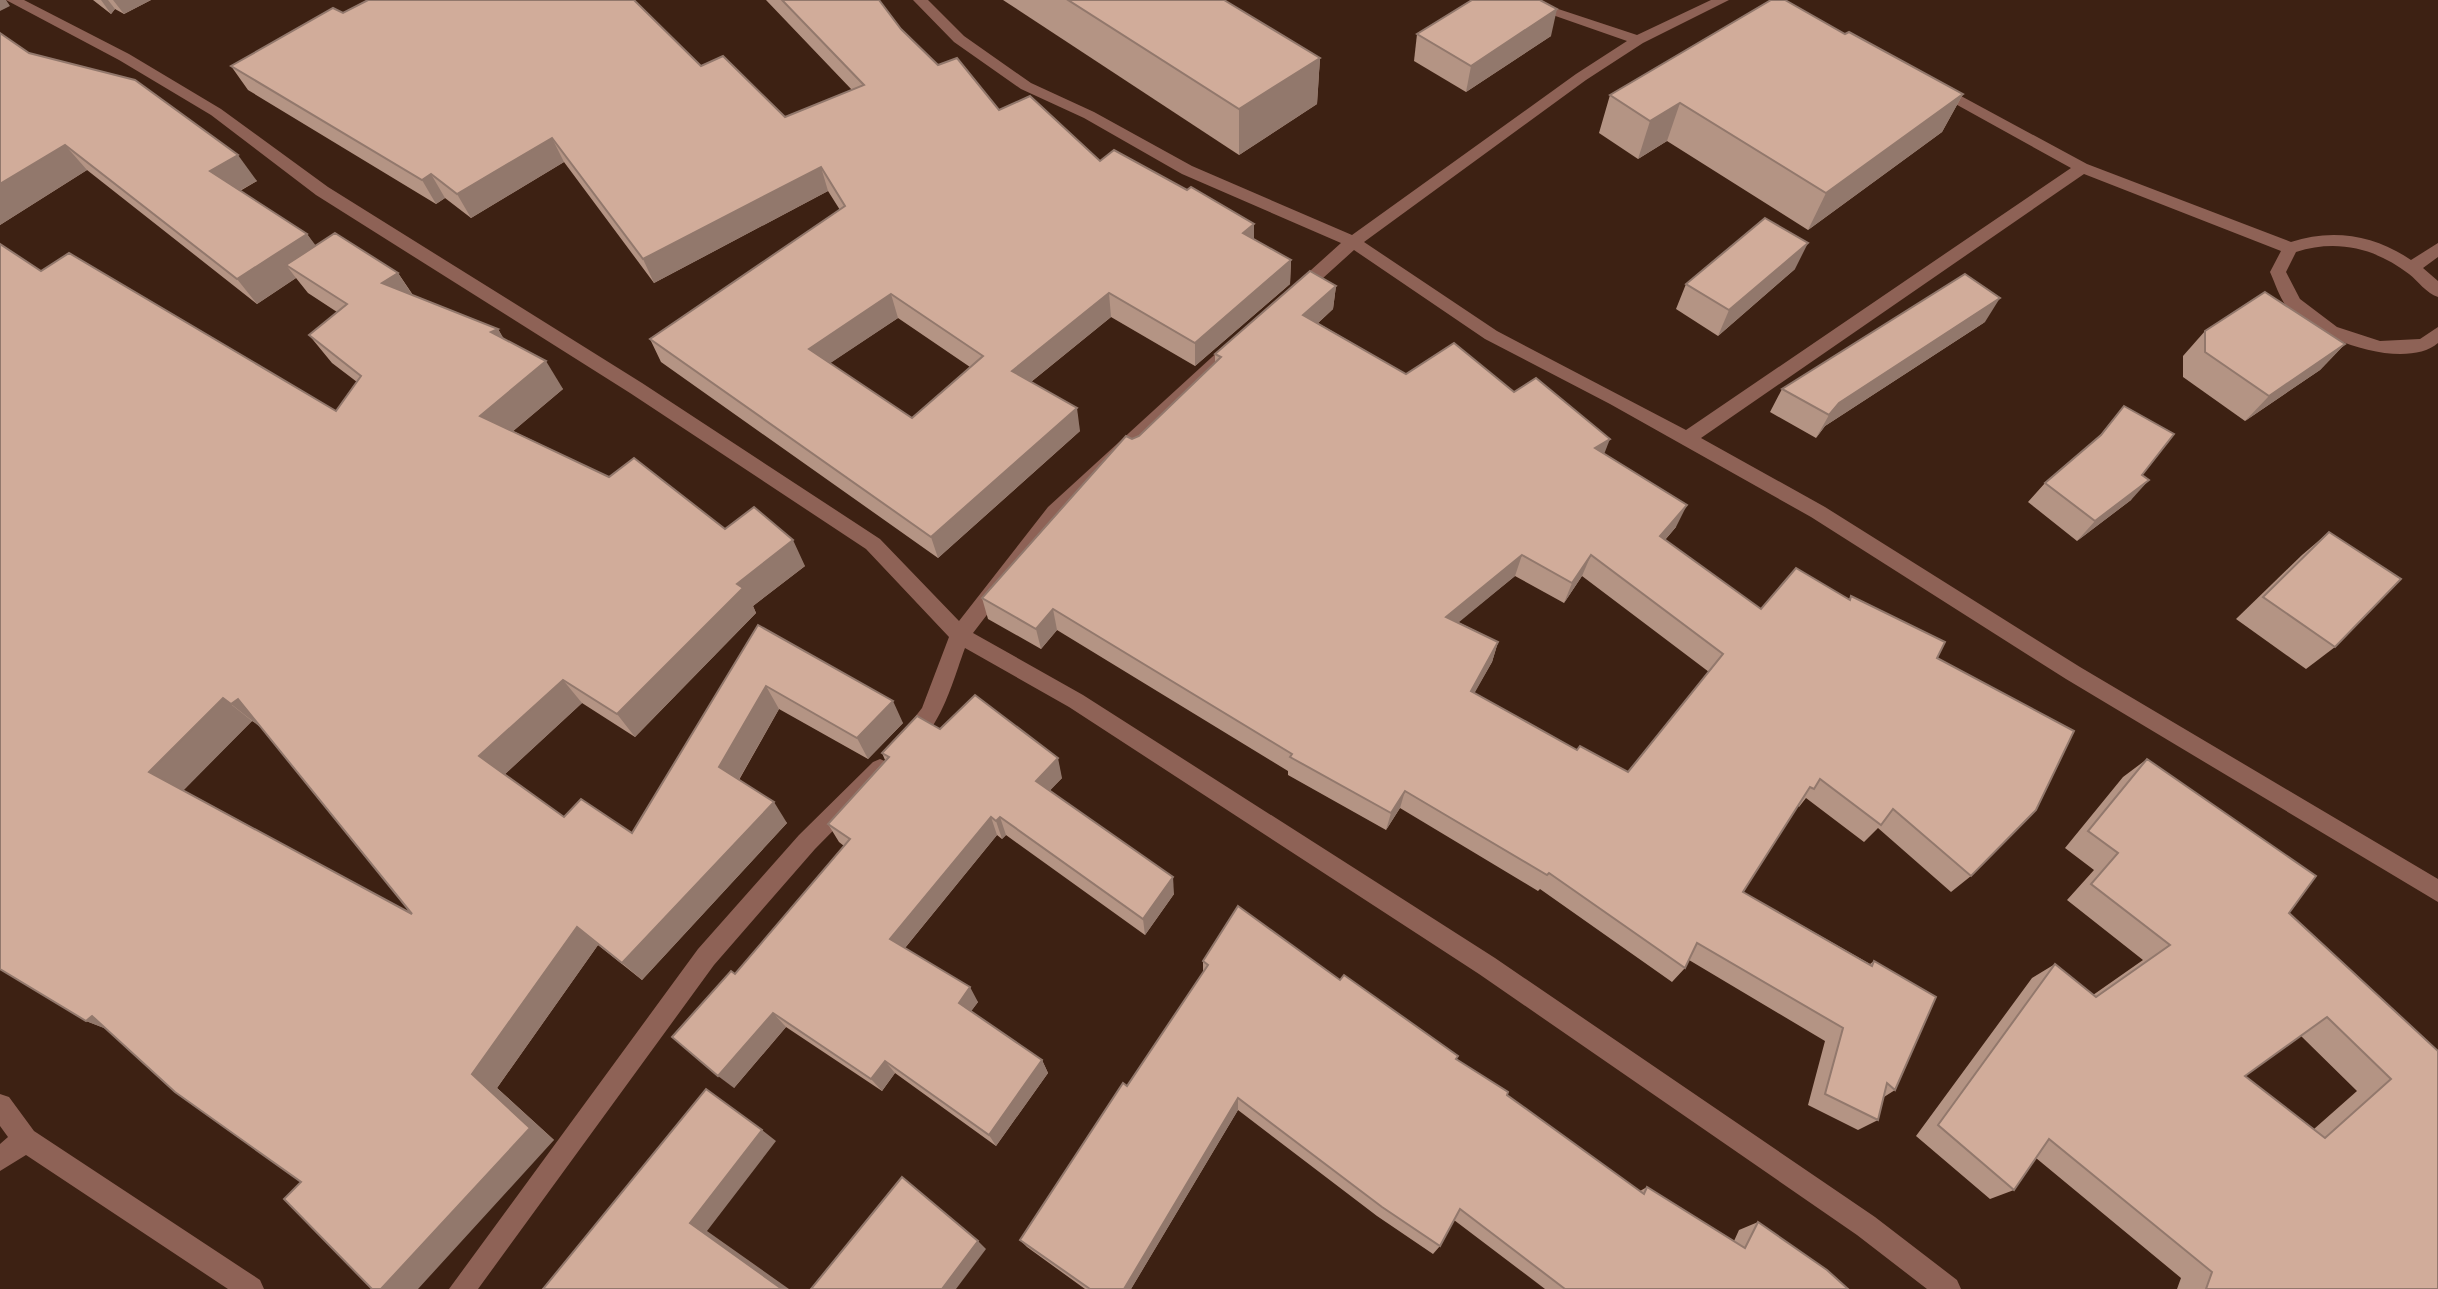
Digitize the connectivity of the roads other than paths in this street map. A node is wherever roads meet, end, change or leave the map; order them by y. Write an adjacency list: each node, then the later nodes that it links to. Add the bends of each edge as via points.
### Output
1 (13, 0): 17 (street, via 216,112 322,191 873,544)
2 (920, 0): 8 (street, via 959,39 1026,86 1187,170)
3 (1517, 0): 5 (street)
4 (1722, 0): 5 (street)
5 (1638, 40): 8 (street)
6 (1922, 80): 7 (street)
7 (2082, 168): 9 (street); 16 (street)
8 (1353, 242): 13 (street); 16 (street, via 1491,335)
9 (2290, 248): 11 (street, via 2324,238 2370,245); 14 (street, via 2278,272 2293,303 2331,331 2380,347 2424,345)
10 (2438, 249): 11 (street)
11 (2414, 266): 12 (street)
12 (2438, 291)
13 (1284, 303)
14 (2438, 333)
15 (1249, 334): 17 (street, via 1055,512)
16 (1686, 439): 18 (street, via 1818,512 2073,673)
17 (960, 635): 23 (street, via 930,713 706,957); 24 (street, via 1076,701 1487,966 1866,1226)
18 (2438, 891)
19 (0, 1106): 20 (street)
20 (25, 1140): 21 (street); 22 (street)
21 (0, 1159)
22 (251, 1289)
23 (462, 1289)
24 (1948, 1289)

